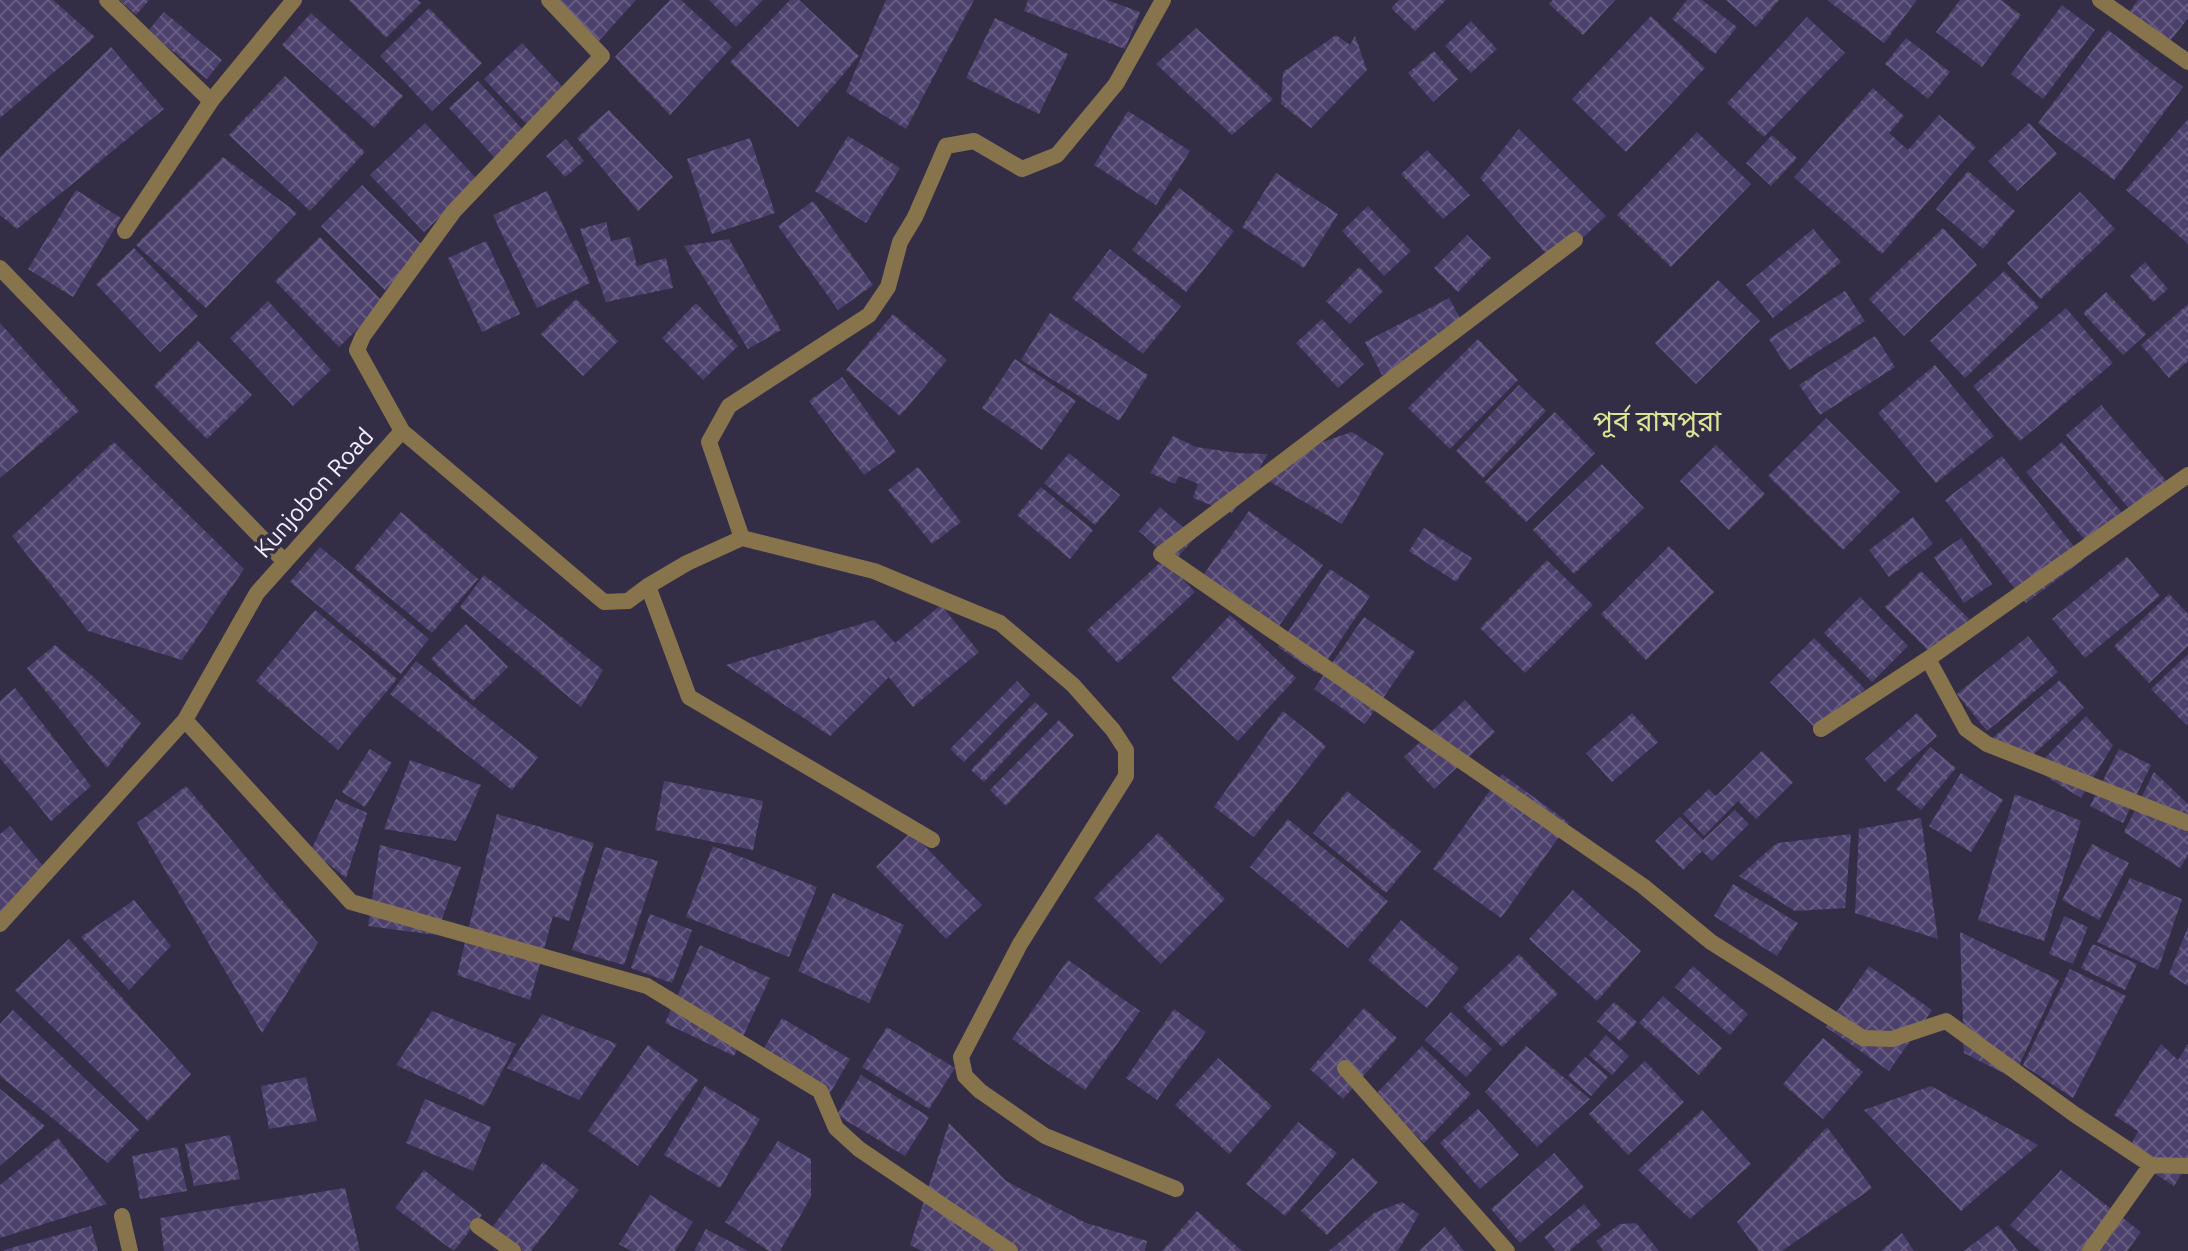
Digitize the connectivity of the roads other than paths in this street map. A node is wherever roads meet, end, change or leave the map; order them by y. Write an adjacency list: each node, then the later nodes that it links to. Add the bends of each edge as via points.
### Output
1 (107, 0): 7 (street)
2 (294, 0): 7 (street)
3 (549, 0): 11 (street, Kunjobon Road, via 602,56 454,211 357,350)
4 (1163, 0): 13 (street, via 1116,84 1057,155 1022,169 974,141 946,146 900,242 888,287 869,315 729,406 709,442)
5 (2100, 0): 6 (street)
6 (2188, 62)
7 (211, 101): 8 (street)
8 (125, 231)
9 (1575, 240): 23 (street, via 1161,554 1643,886 1711,942 1863,1038 1892,1039 1946,1021)
10 (0, 268): 14 (street)
11 (402, 431): 14 (street, Kunjobon Road); 15 (street, via 604,602 628,601)
12 (2188, 475): 16 (street)
13 (742, 538): 15 (street); 25 (street, via 874,571 1000,623 1073,685 1113,730 1126,750 1126,776 1020,944 961,1057 965,1076 980,1091 1045,1136)
14 (285, 562): 17 (street, Kunjobon Road, via 257,593)
15 (648, 586): 20 (street, via 689,697)
16 (1928, 659): 18 (street); 19 (street, via 1966,729 1987,744)
17 (185, 720): 21 (street, Kunjobon Road); 30 (street, via 351,902 647,986 820,1091 836,1128 859,1149)
18 (1821, 729)
19 (2188, 823)
20 (932, 840)
21 (0, 924)
22 (1345, 1068): 31 (street)
23 (2151, 1165): 24 (street); 32 (street)
24 (2188, 1166)
25 (1176, 1189)
26 (122, 1216): 28 (street)
27 (478, 1226): 29 (street)
28 (130, 1251)
29 (513, 1251)
30 (1010, 1251)
31 (1507, 1251)
32 (2090, 1251)

